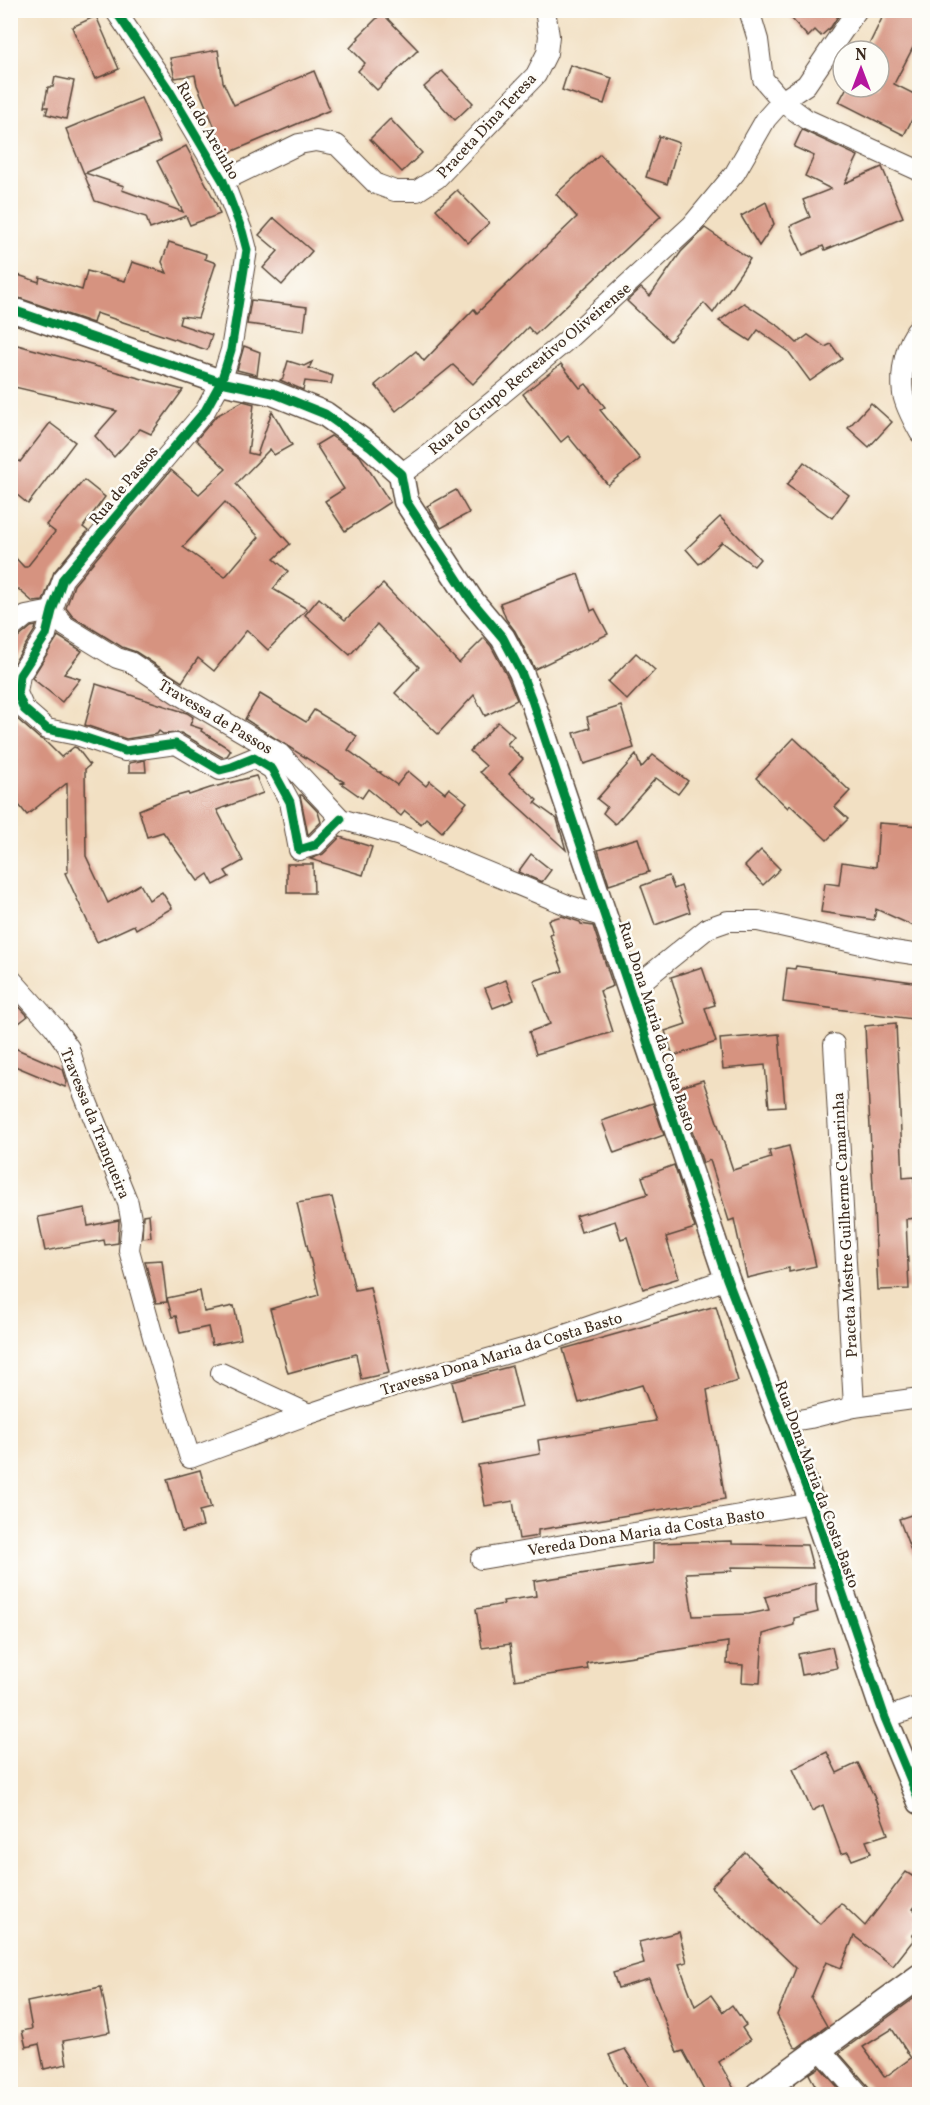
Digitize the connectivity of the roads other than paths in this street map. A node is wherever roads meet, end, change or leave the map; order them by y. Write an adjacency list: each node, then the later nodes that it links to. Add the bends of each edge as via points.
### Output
1 (115, 10): 7 (street, Rua do Areinho, via 170,90)
2 (545, 10): 7 (street, Praceta Dina Teresa, via 547,53 536,75 437,178 417,191 395,191 376,184 338,145 316,141 298,144)
3 (749, 10): 5 (street, via 763,78)
4 (857, 10): 5 (street, Rua do Grupo Recreativo Oliveirense, via 806,85)
5 (782, 101): 6 (street, via 806,119); 12 (street, Rua do Grupo Recreativo Oliveirense, via 766,119 735,173 692,225 566,341)
6 (920, 171)
7 (223, 181): 10 (street, Rua do Areinho, via 247,250 231,350)
8 (10, 309): 10 (street)
9 (920, 326): 11 (street, via 913,334 904,361 903,395)
10 (221, 382): 12 (street, via 273,393 325,414); 13 (street, Rua de Passos, via 204,411 63,579)
11 (920, 434)
12 (401, 474): 16 (street, Rua Dona Maria da Costa Basto, via 406,501 418,522 471,600 503,638 521,672)
13 (52, 611): 14 (street, via 26,616); 15 (street, Travessa de Passos, via 65,626 280,754); 15 (street, Rua de Passos, via 46,635 20,675 18,693 24,709 47,729 78,735 125,752 176,744 220,770 254,758 272,769 290,802 299,850 315,845)
14 (10, 629)
15 (341, 819): 16 (street, via 400,836)
16 (607, 918): 19 (street, Rua Dona Maria da Costa Basto)
17 (920, 955): 19 (street, via 758,921 728,921 708,928)
18 (10, 978): 27 (street, Travessa da Tranqueira, via 69,1048 128,1203 132,1224 129,1250)
19 (630, 991): 21 (street, Rua Dona Maria da Costa Basto)
20 (834, 1044): 24 (street, Praceta Mestre Guilherme Camarinha)
21 (727, 1279): 25 (street, Travessa Dona Maria da Costa Basto, via 532,1346); 26 (street, Rua Dona Maria da Costa Basto)
22 (221, 1373): 25 (street)
23 (920, 1398): 24 (street)
24 (854, 1407): 26 (street)
25 (309, 1414): 27 (street, Travessa Dona Maria da Costa Basto)
26 (781, 1423): 28 (street, Rua Dona Maria da Costa Basto)
27 (190, 1458)
28 (812, 1503): 29 (street, Vereda Dona Maria da Costa Basto); 31 (street, Rua Dona Maria da Costa Basto)
29 (481, 1559)
30 (920, 1706): 31 (street)
31 (885, 1719): 32 (street, Rua Dona Maria da Costa Basto)
32 (920, 1802)
33 (920, 1976): 34 (street)
34 (820, 2049): 35 (street); 36 (street)
35 (758, 2094)
36 (860, 2094)

